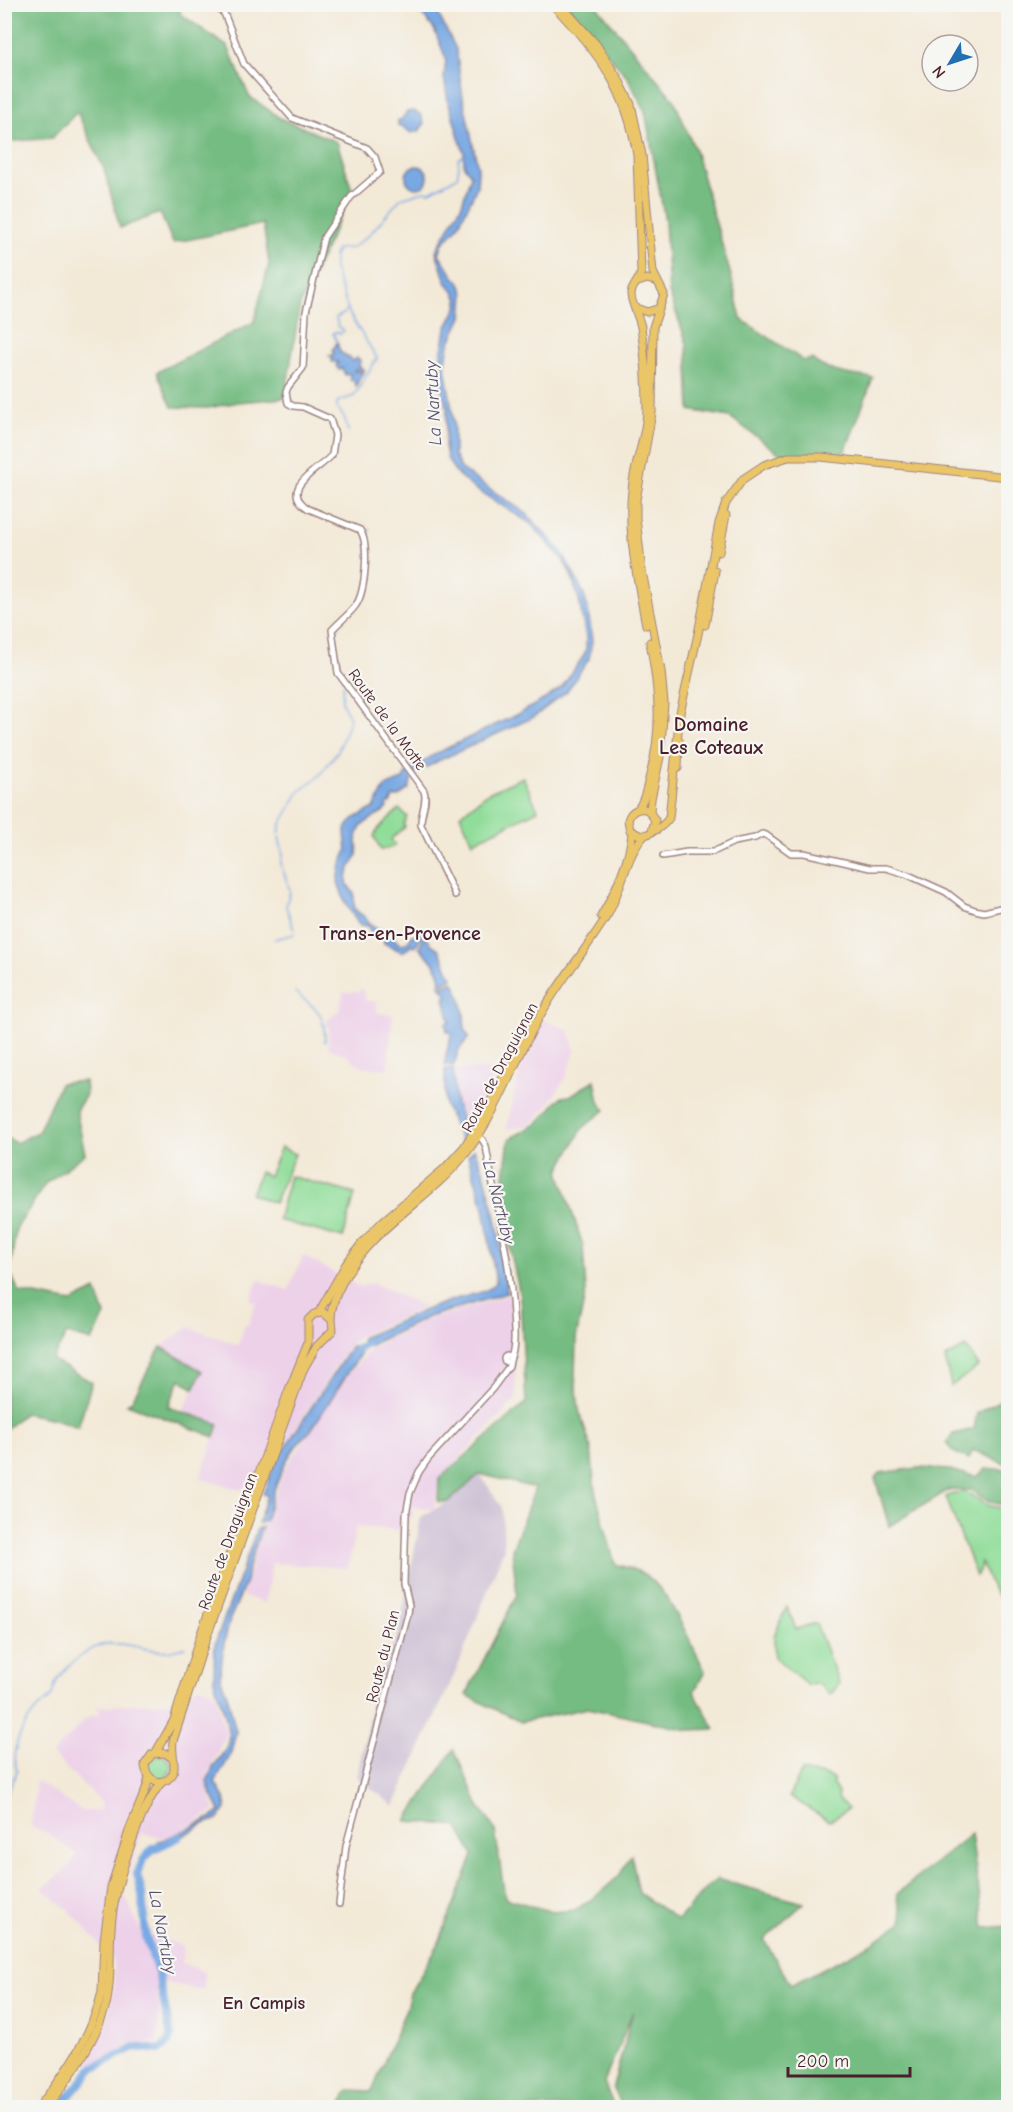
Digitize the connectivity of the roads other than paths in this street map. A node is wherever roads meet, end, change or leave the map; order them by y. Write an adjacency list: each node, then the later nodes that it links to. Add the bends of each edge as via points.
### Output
1 (209, 4): 16 (street, Route de la Motte, via 224,13 244,64 292,118 367,148 380,172 351,197 324,237 306,312 303,368 288,387 286,397 292,406 330,418 334,428 332,455 302,480 298,499 309,509 351,525 364,535 366,555 360,597 332,630 338,673 426,796 421,825)
2 (552, 4): 5 (main road, via 608,71 629,117 637,155)
3 (560, 4): 4 (main road, via 596,44 631,104 641,147)
4 (656, 281): 5 (main road); 7 (main road, via 664,294)
5 (638, 282): 6 (main road, via 631,295)
6 (636, 308): 7 (main road, via 647,312); 9 (main road, via 647,413 633,479 631,519 660,712 656,756)
7 (657, 309): 11 (main road, via 653,327 652,413 636,500 642,571 664,703)
8 (1008, 477): 10 (main road, via 797,456 764,465 743,479 726,503 719,523 678,726 680,752)
9 (638, 809): 11 (main road); 13 (main road, via 628,820)
10 (670, 813): 11 (main road, via 661,820); 12 (main road, via 665,823)
11 (652, 814): 12 (main road)
12 (652, 831): 14 (main road)
13 (632, 832): 14 (main road); 18 (main road, Route de Draguignan, via 604,911 532,1020)
14 (644, 836): 18 (main road, Route de Draguignan, via 607,914 541,1014)
15 (663, 856): 17 (street, via 713,852 762,834 791,854 804,853 906,874 946,891 975,910 984,912)
16 (455, 895)
17 (1008, 906)
18 (474, 1138): 19 (main road, Route de Draguignan); 29 (street, Route du Plan, via 487,1151 507,1255 513,1345 504,1372 493,1388 428,1459 410,1493 404,1584 408,1614 346,1846)
19 (465, 1150): 20 (main road, Route de Draguignan, via 362,1243); 21 (main road, Route de Draguignan, via 448,1173 366,1246 333,1300)
20 (319, 1312): 21 (main road); 22 (main road, via 308,1320)
21 (331, 1318): 23 (main road, via 333,1330)
22 (309, 1332): 23 (main road, via 315,1338); 24 (main road, Route de Draguignan, via 200,1636 174,1720)
23 (324, 1338): 25 (main road, Route de Draguignan, via 304,1368 266,1471 206,1639 173,1741)
24 (156, 1752): 25 (main road); 26 (main road, via 146,1760)
25 (172, 1758): 27 (main road, via 174,1770)
26 (149, 1777): 27 (main road); 28 (main road)
27 (163, 1781): 28 (main road)
28 (134, 1828): 30 (main road, via 115,1874 107,1909 99,2004 76,2056); 31 (main road, via 112,1919 106,2006 79,2063)
29 (339, 1904)
30 (38, 2108)
31 (46, 2108)

